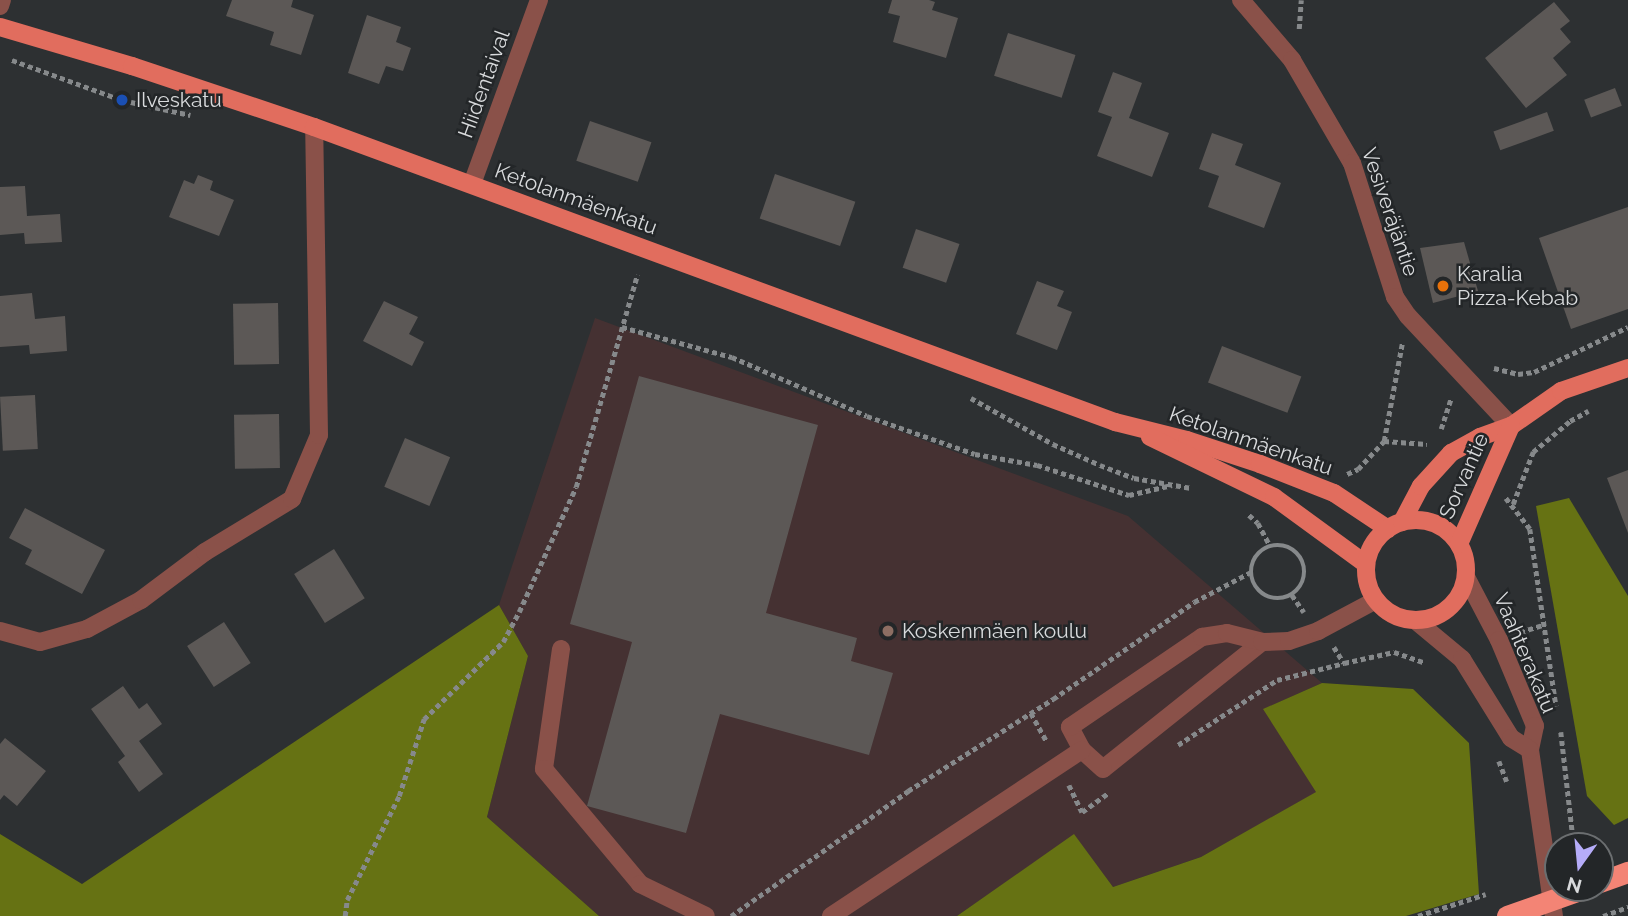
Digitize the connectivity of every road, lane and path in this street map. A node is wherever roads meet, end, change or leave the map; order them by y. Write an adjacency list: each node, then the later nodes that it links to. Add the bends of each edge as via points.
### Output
1 (2, 0): 4 (street)
2 (539, 0): 9 (street, Hiidentaival)
3 (1241, 0): 13 (street, Vesiveräjäntie, via 1292,60 1352,163 1395,297)
4 (0, 6)
5 (0, 27): 8 (main road, Ketolanmäenkatu)
6 (0, 55): 7 (path, via 121,100)
7 (200, 117)
8 (314, 127): 9 (main road, Ketolanmäenkatu); 40 (street, via 319,435 292,499 205,552 141,600 87,629 40,642)
9 (472, 184): 21 (main road, Ketolanmäenkatu)
10 (624, 270): 11 (path)
11 (637, 275): 12 (path); 14 (path)
12 (649, 279)
13 (1408, 316): 17 (street, Vesiveräjäntie); 23 (path)
14 (622, 327): 25 (path, via 732,357 867,416 975,454 1037,465 1129,495); 55 (path, via 576,487 519,612 503,642 424,719 399,796 347,900)
15 (1628, 327): 17 (path, via 1534,372 1518,374 1484,364)
16 (1628, 368): 20 (main road, Sorvantie, via 1561,391)
17 (1468, 380): 20 (street, Vesiveräjäntie); 22 (path, via 1448,401)
18 (959, 393): 25 (path, via 1100,465 1134,478)
19 (1599, 404): 45 (path, via 1533,452 1513,505 1530,529)
20 (1511, 426): 30 (main road, Sorvantie, via 1451,453 1421,486); 31 (main road, Sorvantie)
21 (1132, 427): 27 (main road, Ketolanmäenkatu, via 1187,440); 29 (main road, Ketolanmäenkatu, via 1229,474)
22 (1437, 434)
23 (1384, 441): 24 (path); 27 (path, via 1357,469 1342,477)
24 (1431, 444)
25 (1177, 484): 26 (path)
26 (1198, 490)
27 (1334, 493): 30 (main road, Ketolanmäenkatu)
28 (1239, 506): 32 (path, via 1258,523)
29 (1315, 524): 33 (path); 34 (main road, Ketolanmäenkatu)
30 (1395, 526): 31 (main road, via 1418,520 1435,524); 34 (main road, via 1377,538)
31 (1459, 544): 36 (main road)
32 (1270, 546): 33 (path); 35 (path, via 1256,556)
33 (1294, 550): 37 (path, via 1305,573)
34 (1366, 564): 38 (main road)
35 (1251, 572): 37 (path, via 1255,587 1268,598); 57 (path, via 1194,602 908,791)
36 (1466, 577): 39 (main road, via 1454,603 1429,618); 48 (street, Vaahterakatu, via 1535,726)
37 (1292, 595): 41 (path)
38 (1376, 600): 39 (main road, via 1393,614); 41 (street)
39 (1415, 620): 48 (street, via 1462,659 1511,738)
40 (0, 631)
41 (1318, 631): 42 (street, via 1289,641); 44 (path, via 1345,663 1394,652)
42 (1262, 642): 47 (street, via 1103,769); 47 (street, via 1227,634 1202,637 1070,727)
43 (561, 649): 56 (street, via 544,769 640,884)
44 (1428, 666)
45 (1557, 713)
46 (1559, 725): 51 (path)
47 (1082, 750): 58 (street)
48 (1530, 750): 61 (street, Vaahterakatu)
49 (1497, 757): 50 (path)
50 (1507, 784)
51 (1572, 832)
52 (1486, 894): 59 (path)
53 (1546, 902): 60 (highway, bridge)
54 (1628, 907): 62 (path)
55 (345, 916)
56 (706, 916)
57 (731, 916)
58 (831, 916)
59 (1418, 916)
60 (1507, 916)
61 (1554, 916)
62 (1603, 916)

